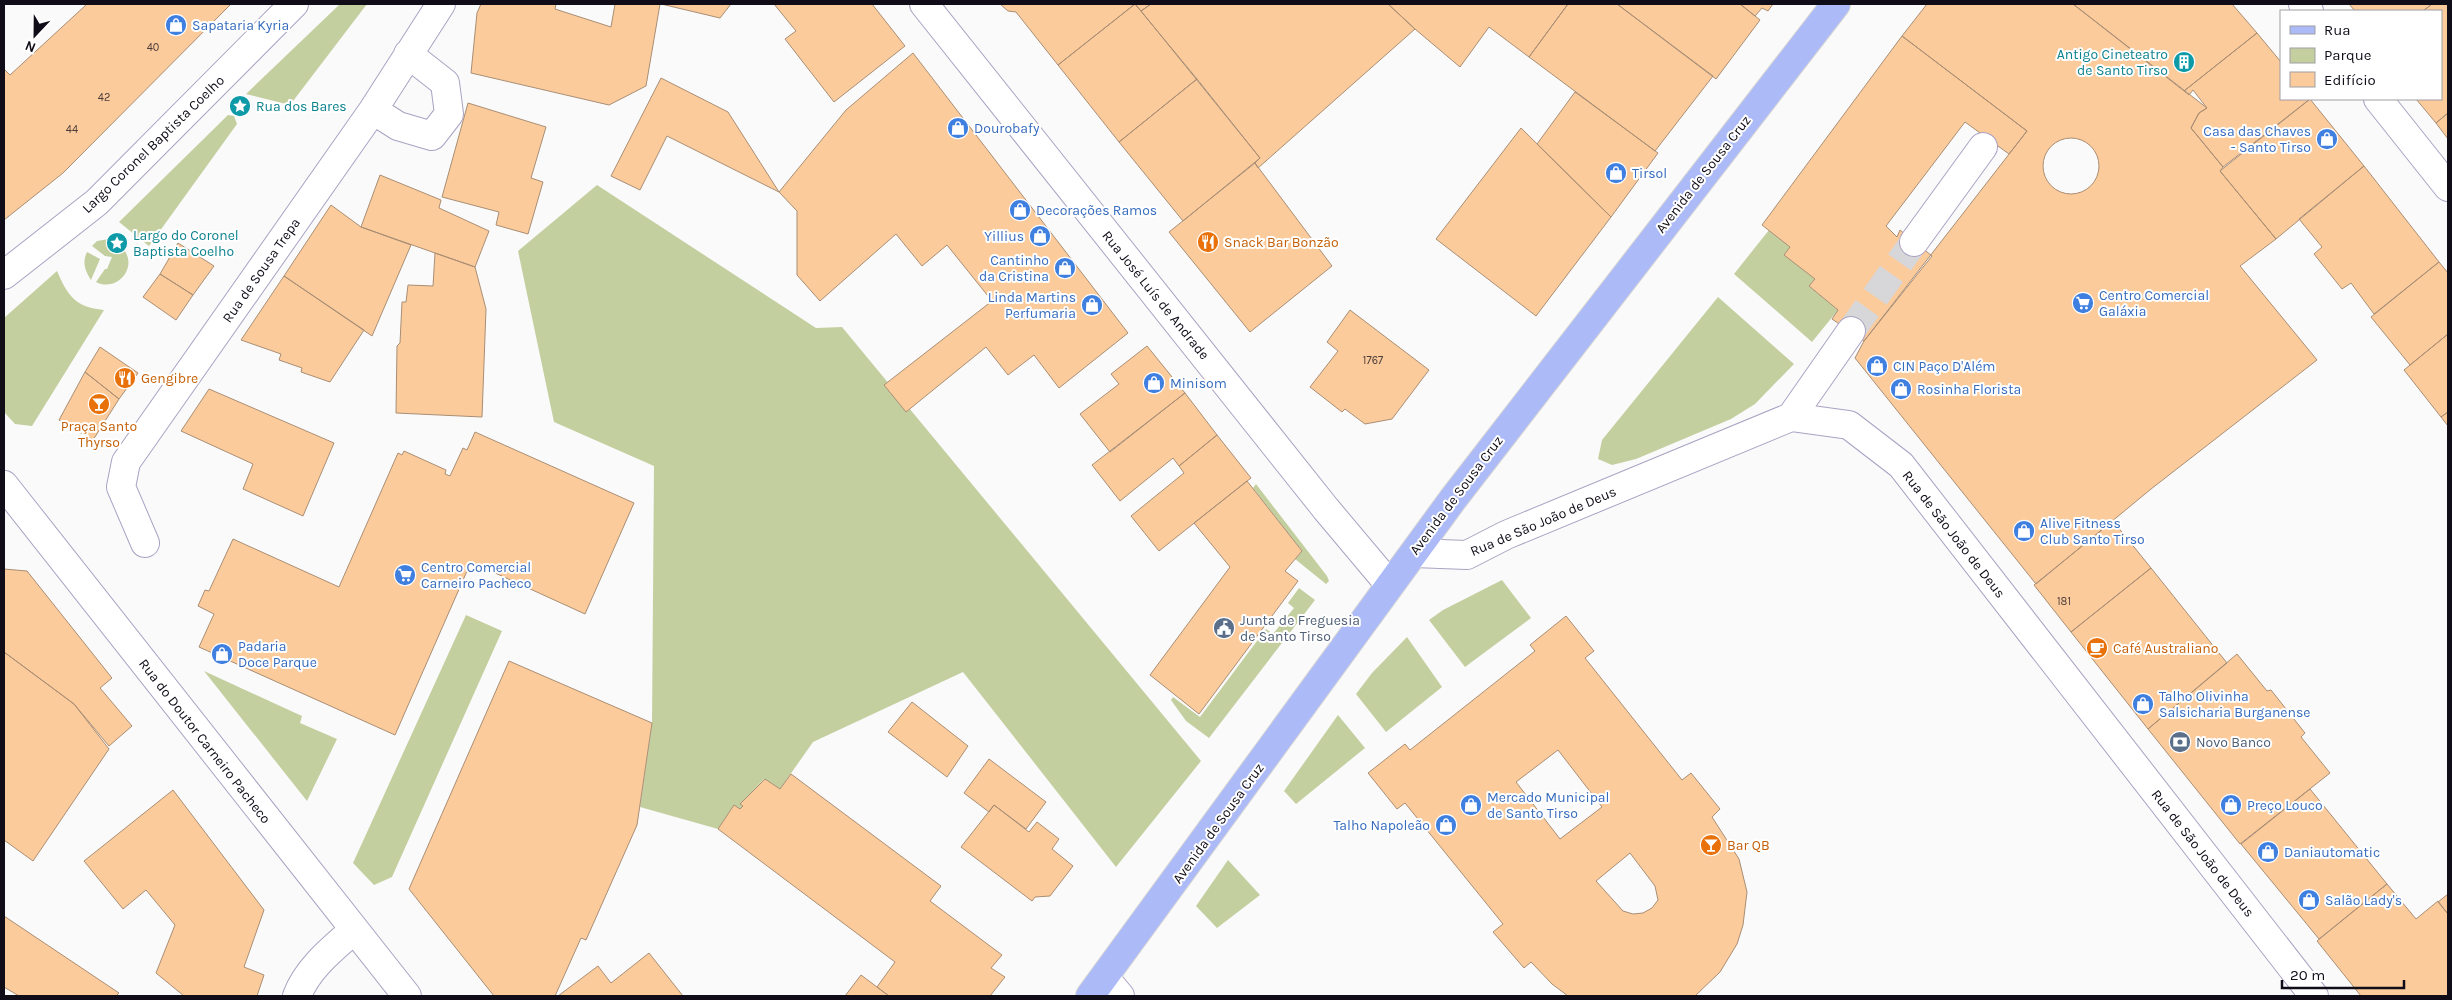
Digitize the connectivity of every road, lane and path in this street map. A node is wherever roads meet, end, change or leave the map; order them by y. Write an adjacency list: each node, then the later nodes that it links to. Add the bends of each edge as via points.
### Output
1 (294, 4): 11 (street, Largo Coronel Baptista Coelho, via 97,202)
2 (441, 4): 5 (street, Rua de Sousa Trepa)
3 (924, 4): 17 (street, Rua José Luís de Andrade)
4 (1836, 4): 16 (main road, Avenida de Sousa Cruz, via 1619,281)
5 (408, 54): 7 (street, Rua de Sousa Trepa); 7 (street, via 446,82 448,114 432,136 398,126)
6 (2379, 100): 9 (street)
7 (373, 110): 15 (street, Rua de Sousa Trepa, via 126,462 121,487)
8 (1983, 147): 10 (street)
9 (2448, 186)
10 (1914, 242)
11 (4, 275)
12 (1851, 331): 13 (street)
13 (1791, 417): 16 (street, Rua de São João de Deus, via 1467,554); 22 (street, Rua de São João de Deus, via 1849,426 1901,465)
14 (9, 504): 18 (street, Rua do Doutor Carneiro Pacheco)
15 (145, 543)
16 (1414, 552): 17 (main road, Avenida de Sousa Cruz)
17 (1389, 584): 19 (main road, Avenida de Sousa Cruz)
18 (354, 930): 20 (street, via 322,958); 21 (street, Rua do Doutor Carneiro Pacheco)
19 (1105, 990)
20 (297, 996)
21 (407, 996)
22 (2314, 996)

